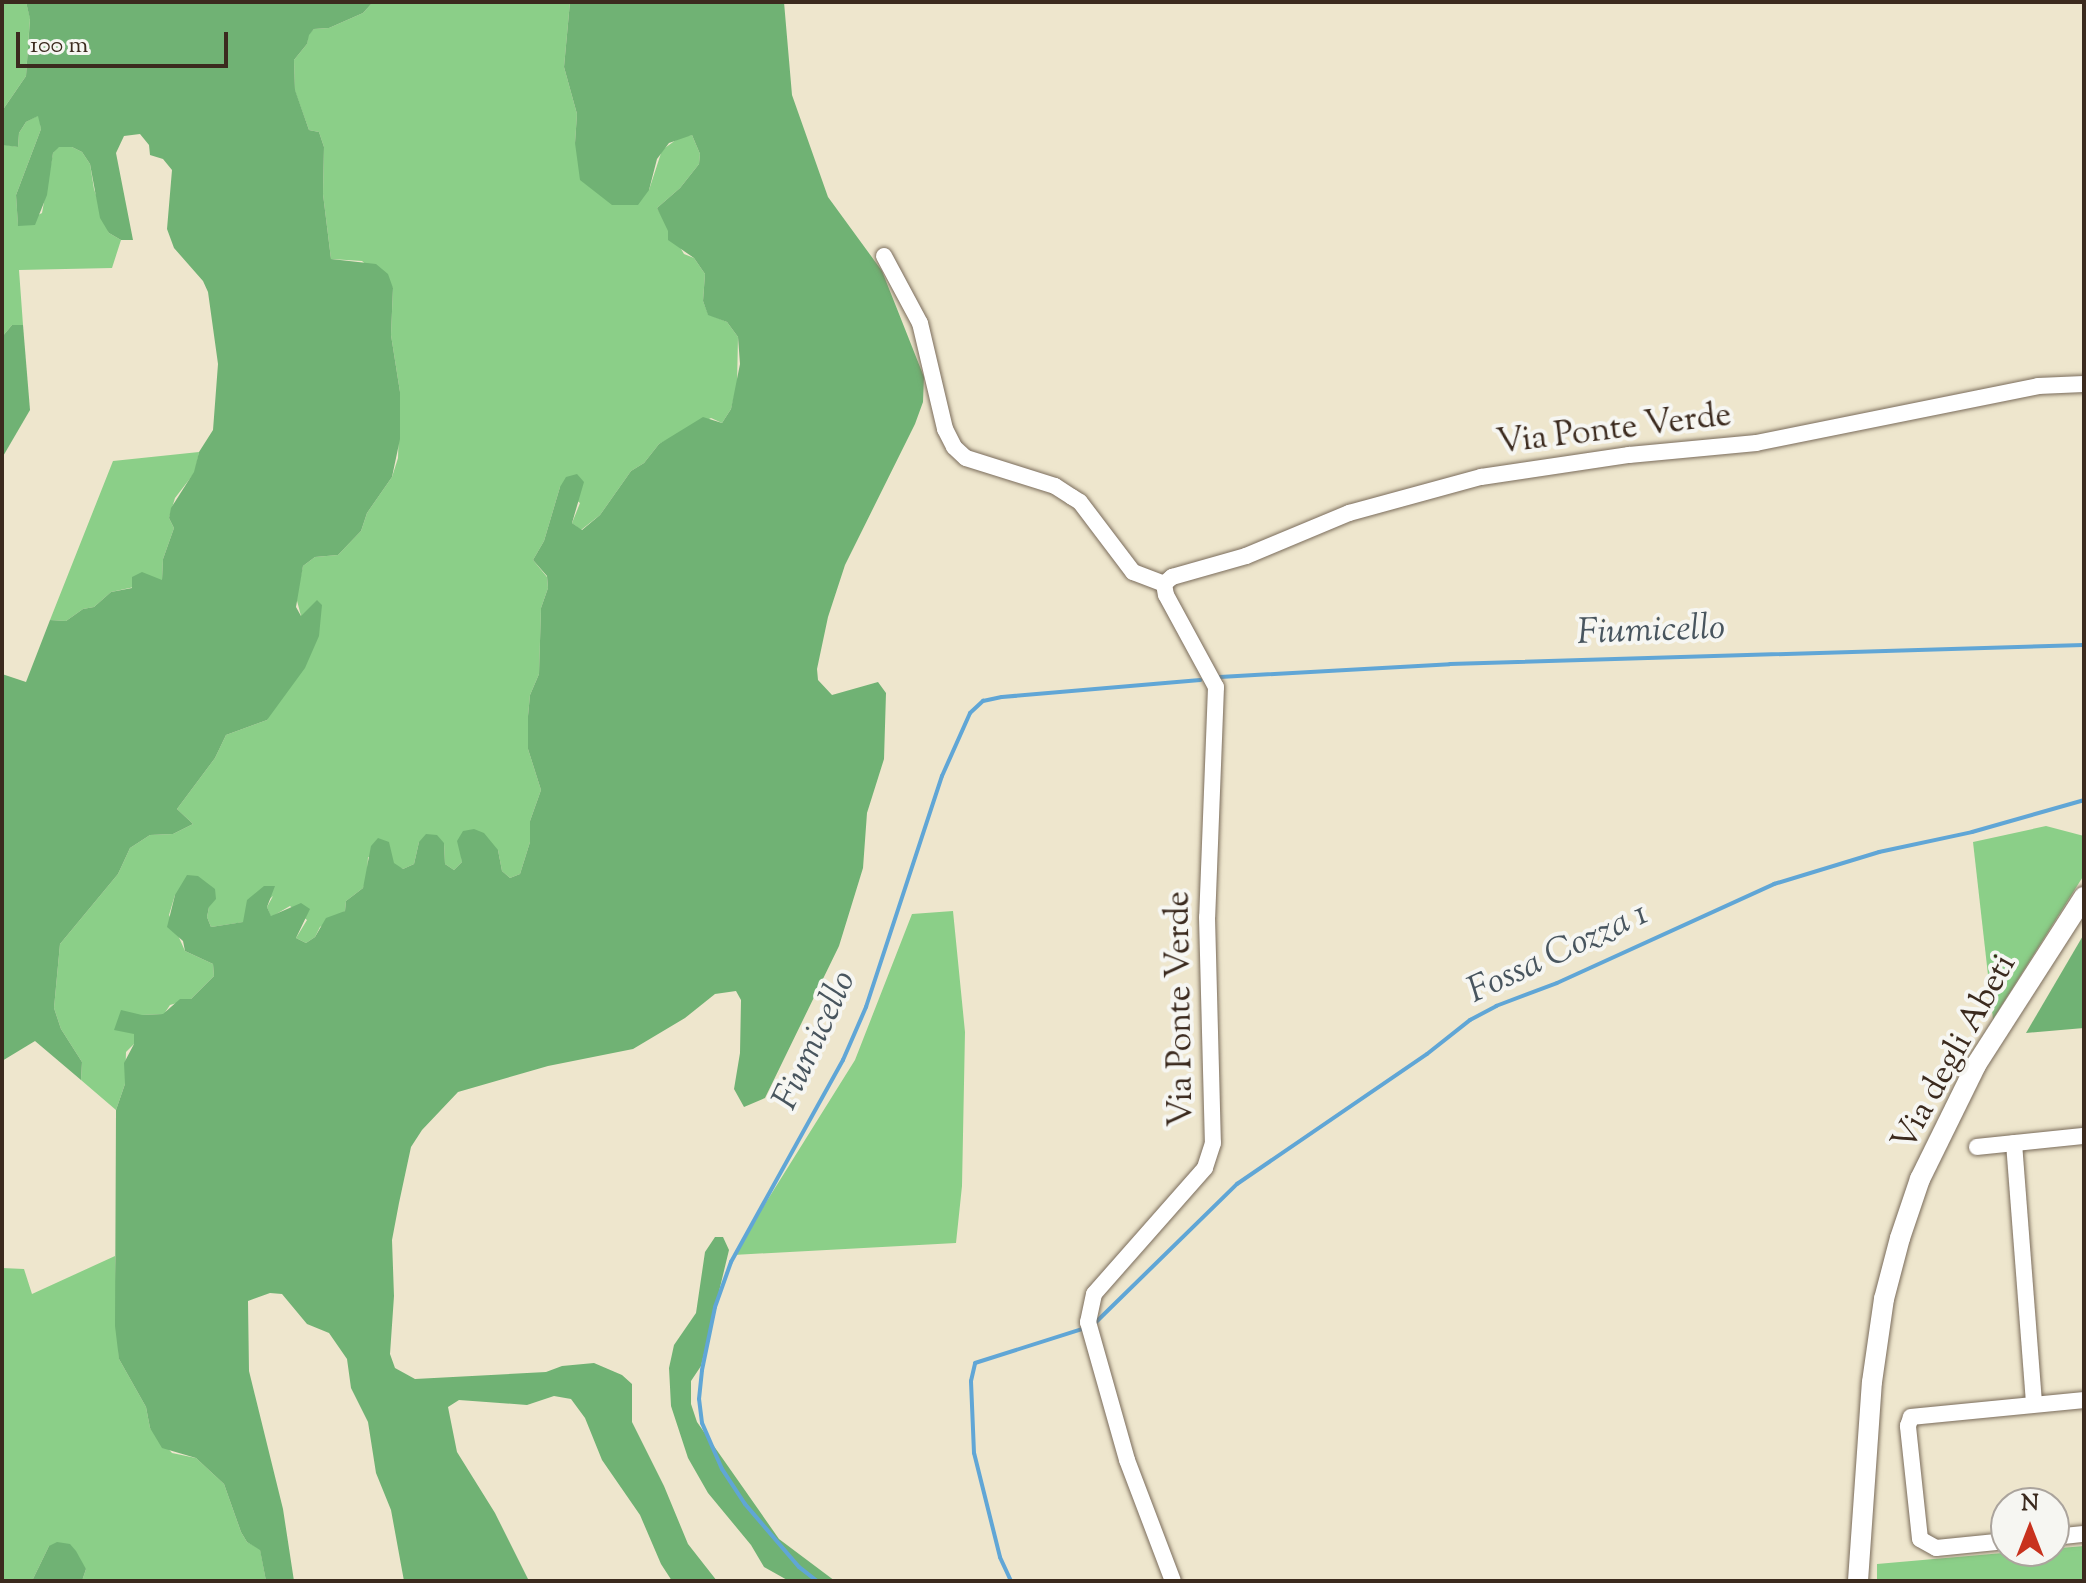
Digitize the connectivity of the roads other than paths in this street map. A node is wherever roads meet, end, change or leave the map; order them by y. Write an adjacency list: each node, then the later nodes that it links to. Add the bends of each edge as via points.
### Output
1 (884, 256): 3 (street, via 920,323 954,447 966,458 1055,486 1080,502 1133,572)
2 (2084, 384): 3 (street, Via Ponte Verde, via 2038,386 1756,443 1481,477 1349,513)
3 (1164, 584): 11 (street, Via Ponte Verde, via 1216,687 1207,917 1213,1143 1205,1168 1094,1294 1088,1322 1127,1460)
4 (2084, 897): 12 (street, Via degli Abeti, via 1976,1065 1920,1179 1900,1238 1884,1299 1872,1382)
5 (2084, 1136): 6 (street)
6 (2014, 1143): 7 (street); 9 (street)
7 (1977, 1147)
8 (2084, 1400): 9 (street)
9 (2034, 1404): 10 (street, via 1911,1417 1908,1426 1920,1539 1936,1548)
10 (1990, 1543)
11 (1173, 1581)
12 (1858, 1581)

